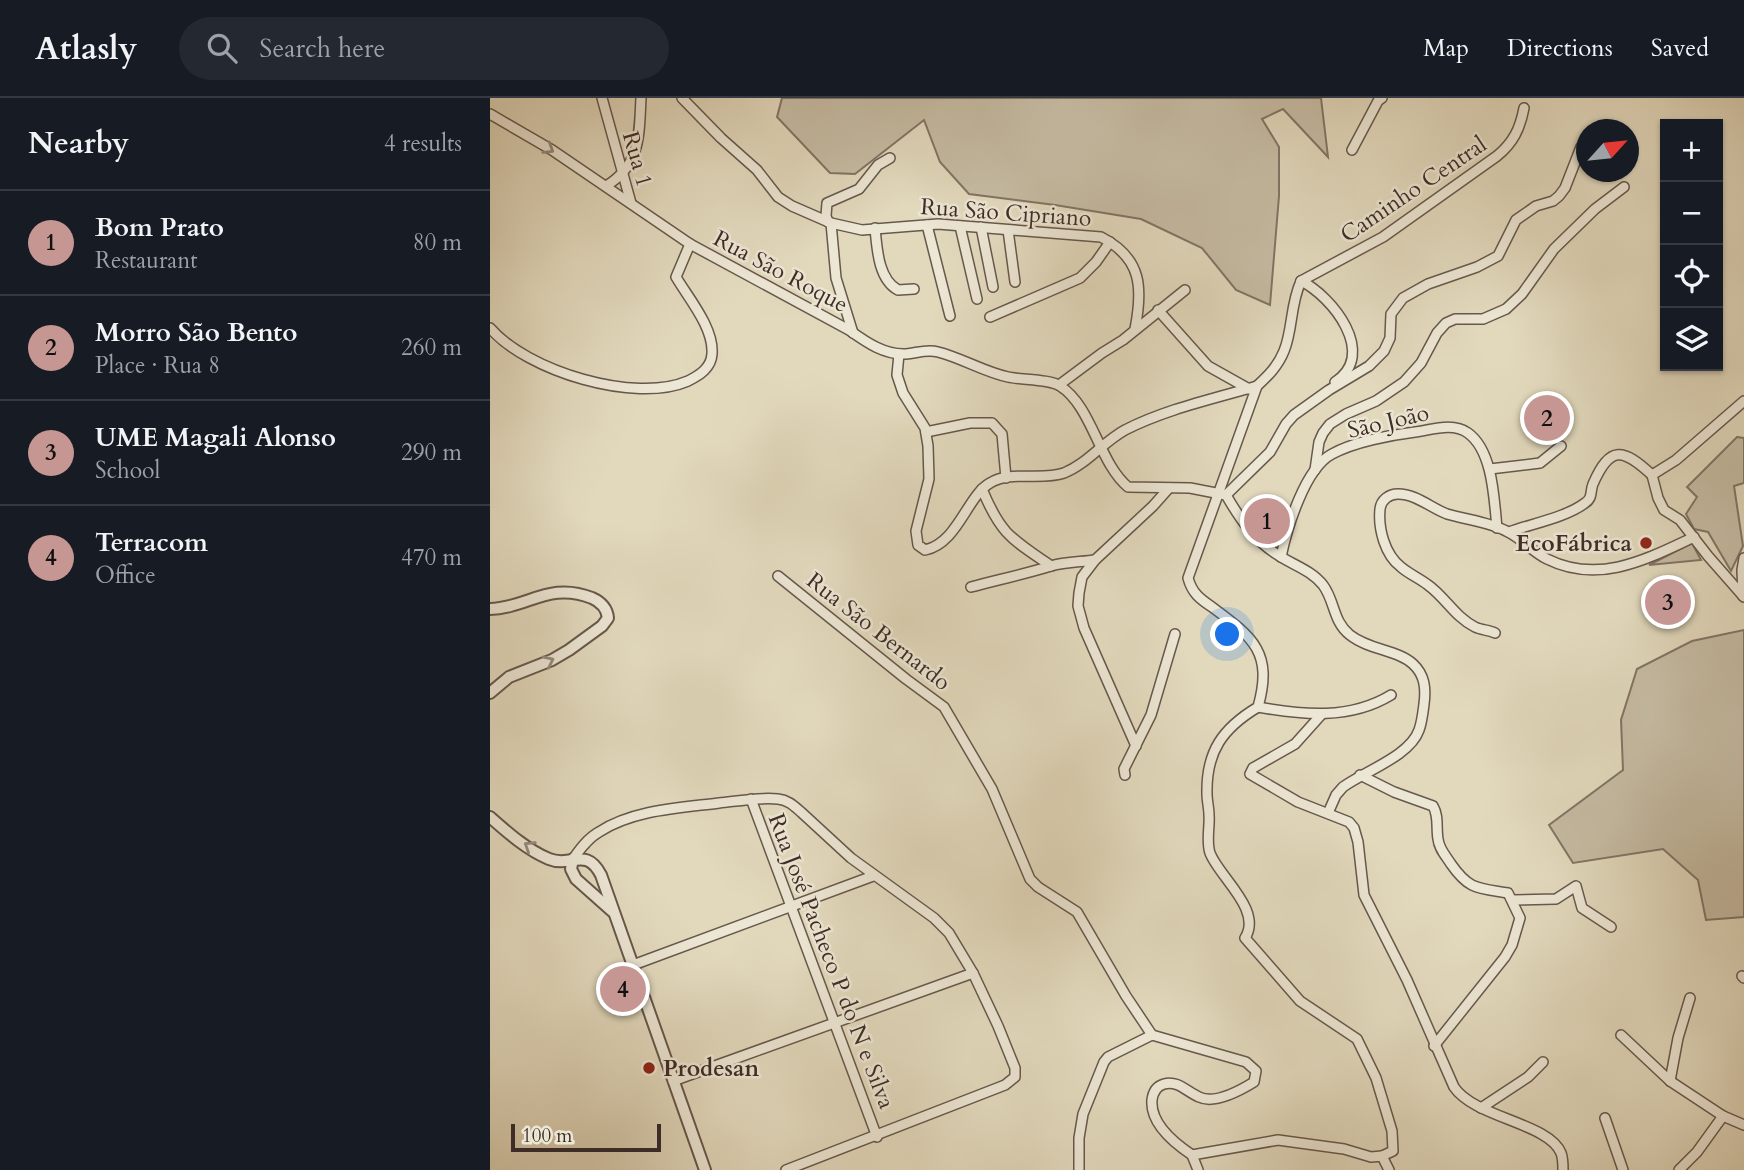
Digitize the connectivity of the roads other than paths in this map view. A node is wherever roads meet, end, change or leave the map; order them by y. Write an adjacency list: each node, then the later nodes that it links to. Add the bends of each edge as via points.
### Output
1 (602, 98): 10 (street, Rua 1)
2 (641, 98): 10 (street, via 638,141)
3 (682, 98): 14 (street, Rua São Cipriano, via 757,170 778,197)
4 (1382, 98): 7 (street)
5 (1524, 108): 22 (street, Caminho Central, via 1517,132 1504,151 1382,237)
6 (490, 114): 11 (street, one-way to 11)
7 (1352, 150)
8 (890, 158): 14 (street, via 878,165 859,189 827,204)
9 (1576, 160): 38 (street, via 1559,196 1516,219 1498,256 1410,292 1391,314 1384,351)
10 (622, 176): 11 (street); 13 (street, Rua 1)
11 (606, 186): 13 (street)
12 (1624, 187): 43 (street, via 1554,249 1506,309 1483,319 1446,323 1404,382 1330,424 1319,442)
13 (631, 203): 21 (street, Rua 1)
14 (830, 223): 18 (street, Rua São Cipriano); 33 (street, via 836,278)
15 (927, 225): 16 (street, Rua São Cipriano); 18 (street, Rua São Cipriano); 29 (street)
16 (960, 226): 17 (street, Rua São Cipriano); 27 (street)
17 (981, 227): 19 (street, Rua São Cipriano); 24 (street)
18 (875, 228): 25 (street, via 887,280 898,290)
19 (1009, 230): 20 (street, Rua São Cipriano, via 1091,236); 23 (street)
20 (1110, 242): 30 (street, via 1080,278); 32 (street, Rua São Cipriano, via 1138,277)
21 (690, 244): 31 (street, Rua São Roque, via 676,277 704,323 712,352 700,375 685,382 667,387 608,387 523,355); 33 (street, Rua São Roque)
22 (1301, 281): 36 (street, via 1284,352); 38 (street, via 1336,310 1352,345 1348,368)
23 (1015, 282)
24 (993, 287)
25 (914, 289)
26 (1185, 290): 28 (street)
27 (977, 299)
28 (1158, 310): 32 (street); 36 (street, via 1208,366)
29 (950, 316)
30 (990, 317)
31 (490, 328)
32 (1135, 329): 35 (street)
33 (853, 333): 34 (street, Rua São Roque)
34 (899, 354): 35 (street, Rua São Roque, via 932,350 1005,377); 39 (street, via 900,384)
35 (1059, 384): 40 (street)
36 (1253, 388): 40 (street, via 1142,423); 48 (street)
37 (1744, 401): 44 (street)
38 (1315, 402): 48 (street, via 1294,415 1270,452)
39 (926, 432): 45 (street, via 992,423 1002,434); 47 (street, via 929,479 916,531 922,550 947,537)
40 (1102, 446): 45 (street, via 1062,474); 46 (street, via 1128,487)
41 (1561, 446): 42 (street, via 1540,463)
42 (1490, 469): 43 (street, São João, via 1477,442 1467,432 1451,427 1386,436 1331,454); 49 (street, São João)
43 (1315, 470): 52 (street, São João)
44 (1652, 475): 50 (street, via 1623,454 1616,454 1602,467 1586,503); 51 (street, via 1661,506)
45 (1006, 478): 47 (street)
46 (1169, 488): 48 (street); 54 (street)
47 (982, 489): 55 (street, via 997,523 1009,537)
48 (1222, 494): 52 (street, via 1257,540); 64 (street, via 1188,578 1197,597 1234,623 1263,660 1264,684)
49 (1497, 528): 50 (street); 60 (street, via 1441,512 1403,494 1388,496 1380,507 1385,545 1399,566 1475,627)
50 (1509, 532): 51 (street, via 1549,560 1595,571 1643,561)
51 (1693, 537): 58 (street)
52 (1281, 557): 68 (street, via 1324,586 1346,632 1370,647 1407,660 1425,684 1420,729 1410,746)
53 (1744, 558): 58 (street)
54 (1095, 560): 55 (street); 66 (street, via 1082,577 1081,617)
55 (1051, 566): 57 (street)
56 (778, 576): 82 (street, Rua São Bernardo, via 944,707 1004,813 1030,879 1077,912)
57 (971, 587)
58 (1743, 597)
59 (490, 610): 62 (street, one-way to 59, via 509,677 569,650 608,618 603,605 576,593 546,594)
60 (1495, 633)
61 (1175, 634): 66 (street, via 1151,715)
62 (490, 693)
63 (1391, 695): 65 (street, via 1370,707)
64 (1258, 707): 65 (street); 94 (street, via 1232,724 1215,750 1207,785 1210,852 1246,910 1245,938 1300,1001 1346,1029 1368,1057 1392,1131 1393,1151)
65 (1321, 715): 70 (street, via 1295,744 1250,772 1298,802)
66 (1136, 746): 67 (street)
67 (1125, 775)
68 (1360, 775): 70 (street, via 1336,794); 74 (street, via 1433,806 1441,850 1463,881)
69 (751, 799): 72 (street, via 631,817 598,832); 73 (street, via 789,802); 75 (street, Rua José Pacheco P do N e Silva)
70 (1328, 813): 84 (street, via 1354,828 1364,895)
71 (490, 817): 72 (street, one-way to 71, via 558,862 547,858)
72 (573, 859): 76 (street, via 570,869 576,879); 76 (street, via 595,864)
73 (873, 876): 75 (street); 79 (street, via 934,918 960,947)
74 (1510, 897): 77 (street, via 1556,899 1576,886 1582,908); 84 (street, via 1520,918 1512,944)
75 (791, 906): 78 (street); 81 (street, Rua José Pacheco P do N e Silva)
76 (612, 911): 78 (street)
77 (1612, 927)
78 (633, 965): 86 (street)
79 (973, 973): 81 (street); 92 (street, via 1015,1077)
80 (1689, 998): 87 (street)
81 (835, 1023): 86 (street); 92 (street, Rua José Pacheco P do N e Silva)
82 (1152, 1035): 93 (street, via 1246,1062 1256,1071 1254,1082 1210,1100 1175,1084 1158,1087 1152,1110 1161,1126); 97 (street, via 1104,1062 1083,1114)
83 (1621, 1035): 87 (street)
84 (1434, 1046): 88 (street, via 1460,1096)
85 (1543, 1062): 88 (street)
86 (673, 1081): 95 (street)
87 (1670, 1081): 89 (street)
88 (1481, 1108): 100 (street, via 1546,1137 1561,1152)
89 (1723, 1116): 91 (street); 102 (street)
90 (1605, 1118): 101 (street)
91 (1744, 1125)
92 (877, 1136): 96 (street)
93 (1192, 1155): 94 (street, via 1278,1139); 98 (street)
94 (1382, 1156): 99 (street)
95 (705, 1170)
96 (786, 1170)
97 (1079, 1170)
98 (1198, 1170)
99 (1389, 1170)
100 (1563, 1170)
101 (1623, 1170)
102 (1679, 1170)

